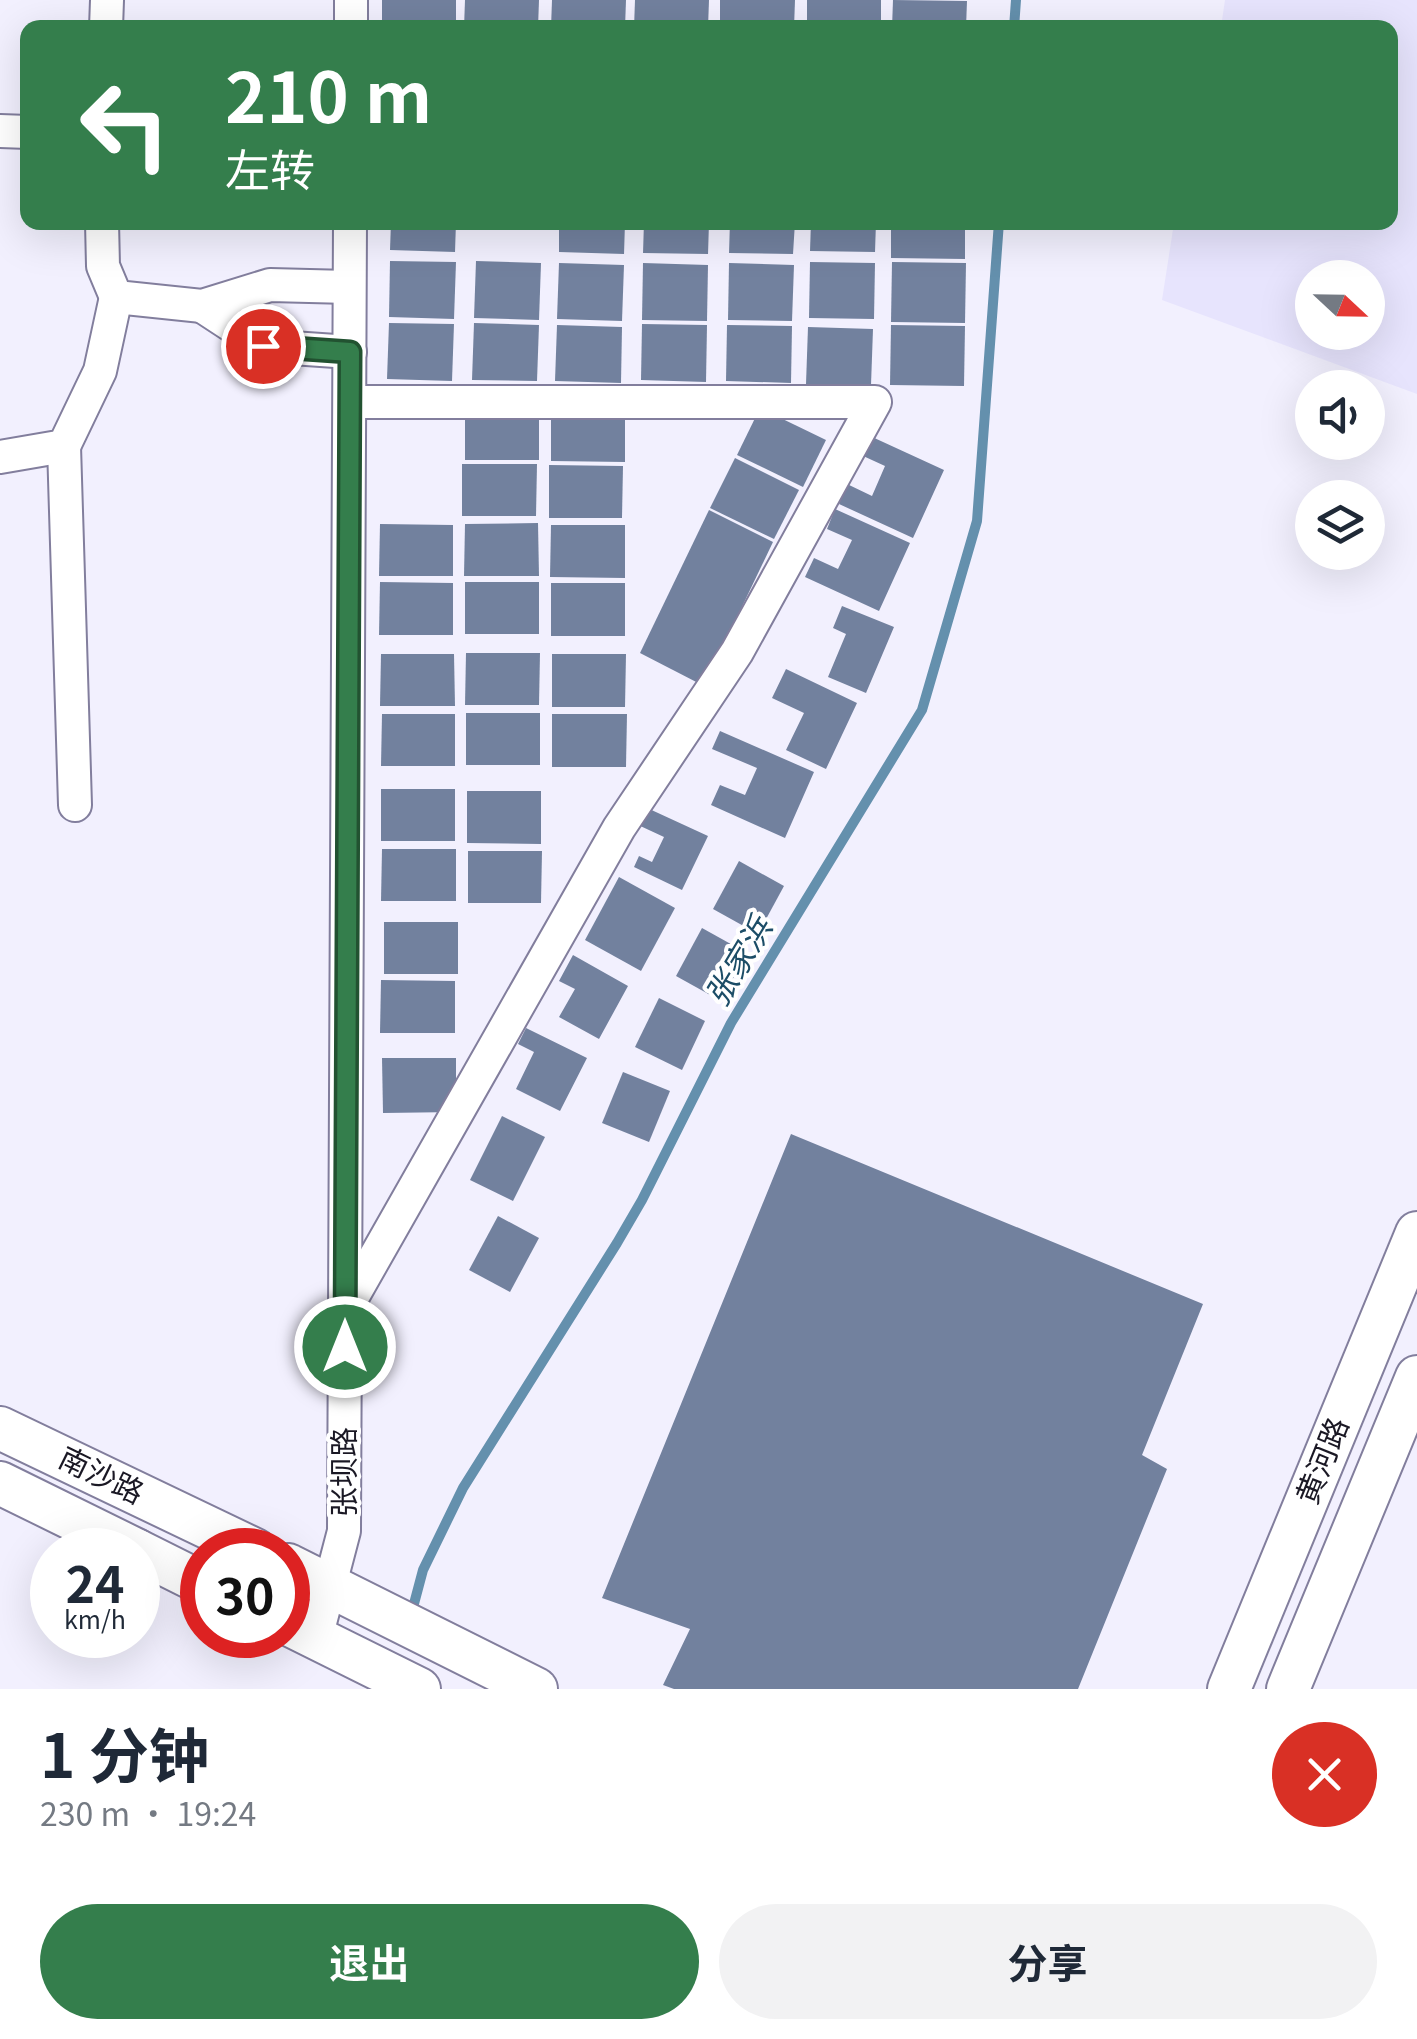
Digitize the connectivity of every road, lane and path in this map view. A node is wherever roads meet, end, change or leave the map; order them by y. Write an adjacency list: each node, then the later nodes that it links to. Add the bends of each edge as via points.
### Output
1 (102, 230): 4 (street, via 103,266)
2 (350, 230): 3 (street, 张坝路)
3 (350, 287): 5 (street, via 270,285); 6 (street, 张坝路)
4 (116, 297): 5 (street); 8 (street, via 100,371)
5 (202, 306): 6 (street, via 263,346)
6 (350, 352): 7 (street, 张坝路)
7 (351, 402): 12 (street, 张坝路); 12 (street, via 875,402 737,652 618,828)
8 (64, 446): 9 (street); 10 (street)
9 (0, 457)
10 (75, 805)
11 (1417, 1233): 24 (main road, 黄河路)
12 (346, 1310): 19 (street, 张坝路, via 344,1532)
13 (1417, 1378): 25 (main road, 黄河路)
14 (0, 1428): 17 (main road, 南沙路)
15 (0, 1483): 16 (main road, 南沙路)
16 (92, 1528)
17 (209, 1528)
18 (310, 1576): 19 (main road)
19 (330, 1586): 20 (street, 张坝路); 23 (main road)
20 (310, 1618)
21 (310, 1635): 22 (main road)
22 (404, 1681)
23 (536, 1689)
24 (1229, 1689)
25 (1288, 1689)

